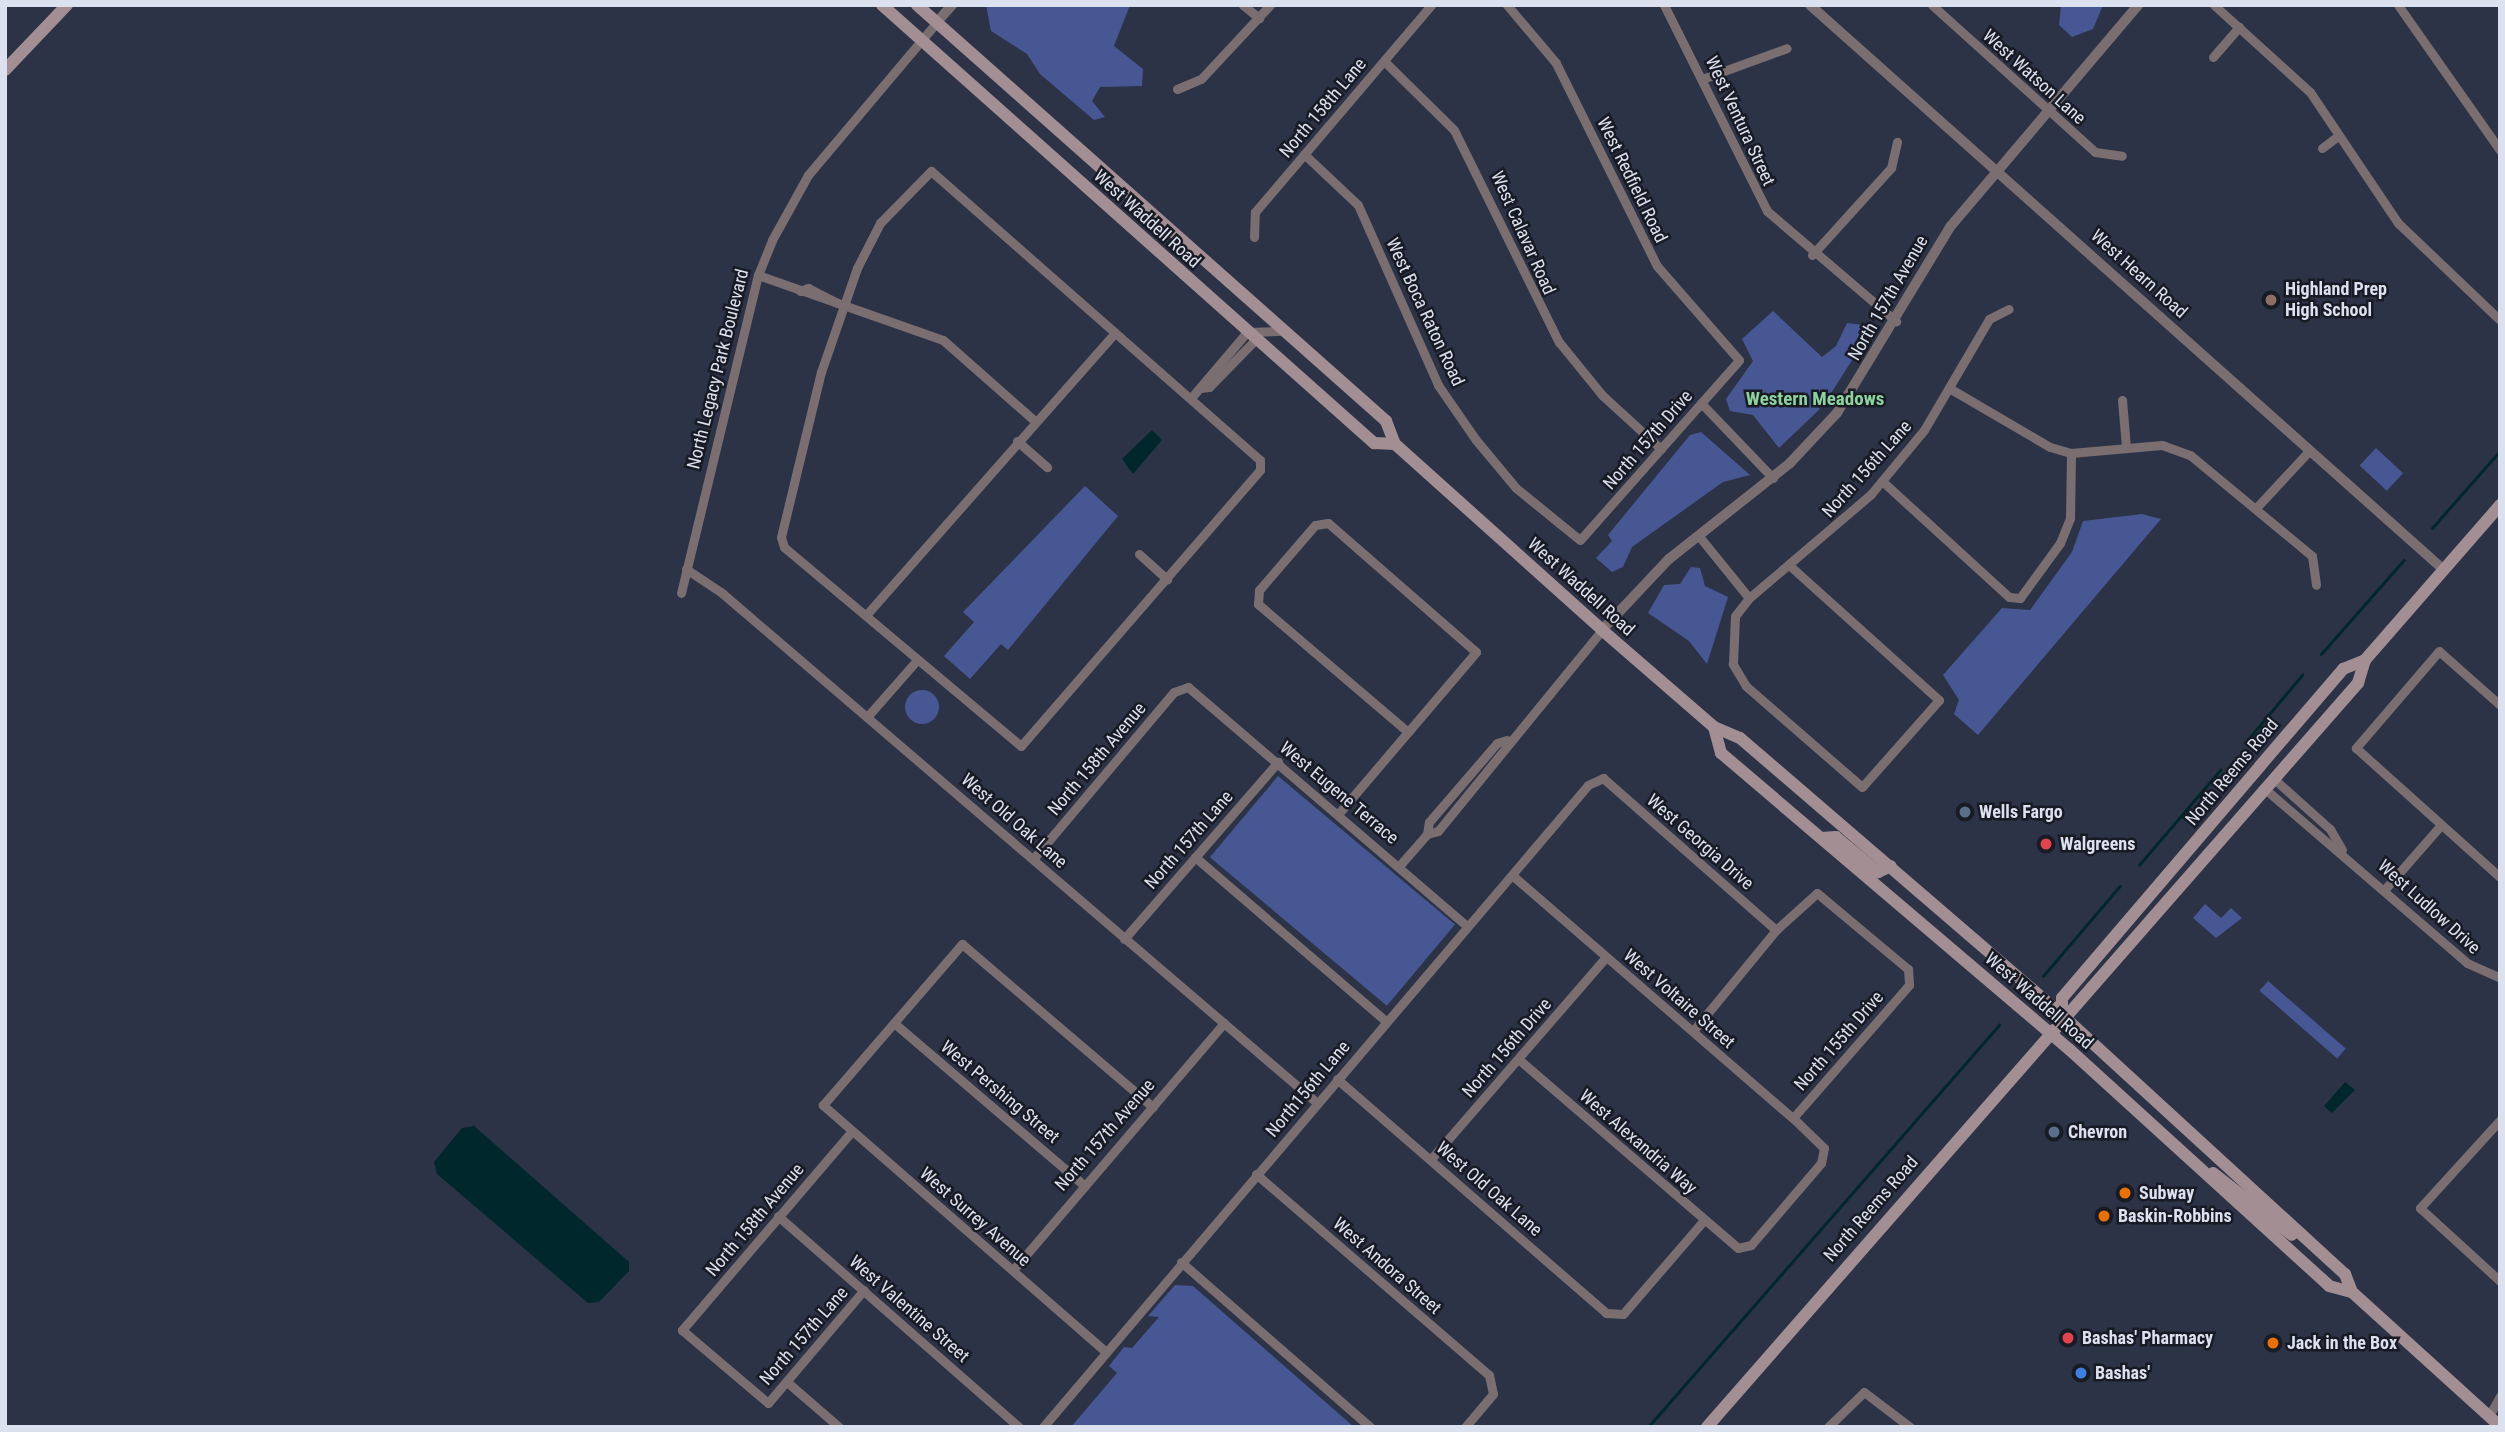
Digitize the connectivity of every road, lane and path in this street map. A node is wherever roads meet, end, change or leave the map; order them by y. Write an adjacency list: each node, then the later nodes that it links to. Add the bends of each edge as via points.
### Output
1 (67, 5): 22 (main road)
2 (883, 5): 18 (main road, West Waddell Road)
3 (917, 5): 16 (main road, West Waddell Road)
4 (952, 5): 16 (street, North Legacy Park Boulevard)
5 (1243, 5): 15 (street)
6 (1270, 5): 15 (street)
7 (1431, 5): 21 (street, North 158th Lane)
8 (1507, 5): 43 (street, West Redfield Road, via 1556,63 1657,266)
9 (1664, 5): 23 (street, West Ventura Street)
10 (1810, 5): 32 (street, West Hearn Road)
11 (1932, 5): 25 (street, West Watson Lane)
12 (2138, 5): 25 (street, North 157th Avenue)
13 (2214, 5): 17 (street)
14 (2398, 5): 29 (street)
15 (1259, 18): 24 (street, via 1201,79)
16 (936, 23): 18 (street, North Legacy Park Boulevard); 40 (main road, West Waddell Road)
17 (2239, 27): 20 (street); 26 (street, via 2310,92)
18 (922, 40): 35 (street, North Legacy Park Boulevard, via 808,174); 42 (main road, West Waddell Road)
19 (1787, 48): 23 (street)
20 (2213, 57)
21 (1384, 61): 30 (street, North 158th Lane); 52 (street, West Calavar Road, via 1454,130 1559,342 1602,395)
22 (5, 70)
23 (1702, 79): 34 (street, West Ventura Street, via 1754,191)
24 (1177, 89)
25 (2047, 111): 31 (street, West Watson Lane, via 2095,152); 32 (street, North 157th Avenue)
26 (2339, 135): 28 (street); 38 (street, via 2398,223)
27 (1897, 142): 34 (street, via 1891,168)
28 (2322, 148)
29 (2500, 150)
30 (1304, 155): 33 (street, North 158th Lane, via 1255,212); 61 (street, West Boca Raton Road, via 1358,205 1438,385 1476,440 1516,488)
31 (2122, 156)
32 (1996, 171): 39 (street, North 157th Avenue, via 1945,234); 53 (street, West Hearn Road)
33 (1254, 237)
34 (1812, 255): 39 (street, West Ventura Street)
35 (758, 275): 36 (street); 64 (street, North Legacy Park Boulevard)
36 (841, 304): 41 (street, via 880,223 931,171); 48 (street, via 943,340); 70 (street, via 781,537 784,547)
37 (2009, 309): 44 (street, North 156th Lane, via 1989,319)
38 (2500, 320)
39 (1896, 321): 56 (street, North 157th Avenue, via 1837,413)
40 (1285, 332): 42 (street); 50 (main road, West Waddell Road, via 1387,421)
41 (1115, 333): 45 (street); 48 (street)
42 (1251, 335): 45 (street); 50 (main road, West Waddell Road, via 1374,443)
43 (1739, 360): 47 (street, North 157th Drive)
44 (1949, 387): 54 (street, via 2017,433); 57 (street, North 156th Lane, via 1924,430)
45 (1191, 398): 66 (street, via 1256,453 1261,466)
46 (2122, 400): 51 (street)
47 (1701, 403): 52 (street, North 157th Drive); 56 (street)
48 (1035, 421): 49 (street)
49 (1017, 441): 55 (street); 70 (street)
50 (1395, 444): 71 (main road, West Waddell Road)
51 (2126, 447): 54 (street); 59 (street, via 2176,448)
52 (1661, 449): 61 (street, North 157th Drive)
53 (2309, 451): 59 (street); 65 (street, West Hearn Road)
54 (2071, 453): 57 (street, via 2070,518 2060,543 2020,598 2009,597)
55 (1047, 467)
56 (1773, 478): 60 (street, North 157th Avenue)
57 (1882, 481): 63 (street, North 156th Lane)
58 (2500, 505): 65 (main road, North Reems Road)
59 (2256, 508): 67 (street, via 2312,556)
60 (1698, 535): 69 (street); 71 (street, North 157th Avenue)
61 (1580, 540)
62 (1139, 554): 66 (street)
63 (1789, 565): 69 (street, North 156th Lane); 69 (street, via 1939,700 1862,787 1745,686 1733,664 1730,638)
64 (686, 569): 68 (street, North Legacy Park Boulevard); 76 (street, West Old Oak Lane)
65 (2444, 569): 73 (main road, North Reems Road)
66 (1167, 579): 72 (street, via 1021,746)
67 (2316, 585)
68 (681, 593)
69 (1749, 598)
70 (867, 614): 72 (street)
71 (1602, 630): 77 (main road, West Waddell Road); 89 (street, North 157th Avenue, via 1429,822 1427,834)
72 (917, 660): 76 (street)
73 (2365, 660): 81 (main road, North Reems Road, via 2358,683); 99 (main road, North Reems Road, via 2343,669 2260,766 2062,998)
74 (1188, 687): 79 (street, West Eugene Terrace); 88 (street, North 158th Avenue, via 1174,692)
75 (2500, 705): 84 (street, via 2440,651 2356,748)
76 (867, 717): 88 (street, West Old Oak Lane)
77 (1714, 727): 85 (main road, West Waddell Road, via 1721,753); 90 (main road, West Waddell Road, via 1740,738)
78 (1408, 732): 78 (street, via 1258,604 1259,590 1315,525 1328,523 1476,652); 83 (street)
79 (1278, 762): 83 (street, West Eugene Terrace); 87 (street, North 157th Lane)
80 (1603, 778): 91 (street, North156th Lane, via 1588,785); 95 (street, West Georgia Drive)
81 (2274, 779): 82 (main road, North Reems Road); 86 (street, West Ludlow Drive, via 2330,829)
82 (2265, 789): 86 (street, West Ludlow Drive); 99 (main road, North Reems Road, via 2077,1008)
83 (1339, 813): 89 (street, West Eugene Terrace)
84 (2441, 825): 92 (street); 93 (street)
85 (1821, 838): 90 (main road, via 1836,836 1878,872); 104 (main road, West Waddell Road)
86 (2343, 851): 93 (street, West Ludlow Drive)
87 (1195, 857): 96 (street, North 157th Lane); 100 (street)
88 (1034, 858): 96 (street, West Old Oak Lane)
89 (1400, 865): 94 (street, West Eugene Terrace)
90 (1891, 866): 99 (main road, West Waddell Road)
91 (1511, 875): 94 (street, North156th Lane); 97 (street, West Voltaire Street)
92 (2500, 877)
93 (2385, 889): 98 (street, West Ludlow Drive, via 2467,963)
94 (1467, 926): 100 (street, North156th Lane)
95 (1776, 930): 103 (street); 109 (street, North 155th Drive, via 1817,893 1908,969 1909,985)
96 (1124, 939): 102 (street, West Old Oak Lane)
97 (1606, 957): 103 (street, West Voltaire Street); 105 (street, North 156th Drive)
98 (2500, 978)
99 (2062, 1015): 104 (main road, North Reems Road); 118 (main road, West Waddell Road)
100 (1386, 1021): 106 (street, North156th Lane)
101 (894, 1023): 108 (street, via 962,944); 111 (street, West Surrey Avenue, via 823,1105); 115 (street, West Pershing Street)
102 (1224, 1023): 107 (street, West Old Oak Lane); 108 (street, North 157th Avenue)
103 (1693, 1031): 109 (street, West Voltaire Street)
104 (2048, 1032): 113 (main road, West Waddell Road); 136 (main road, North Reems Road)
105 (1518, 1059): 112 (street, North 156th Drive); 117 (street, West Alexandria Way)
106 (1337, 1079): 107 (street, North156th Lane); 112 (street, West Old Oak Lane)
107 (1317, 1103): 114 (street, North156th Lane)
108 (1153, 1107): 115 (street, North 157th Avenue)
109 (1793, 1118): 119 (street, West Voltaire Street, via 1824,1148 1821,1163 1751,1245)
110 (2500, 1120): 122 (street, via 2420,1208)
111 (852, 1131): 116 (street, North 158th Avenue); 121 (street, West Surrey Avenue)
112 (1431, 1159): 117 (street, West Old Oak Lane, via 1606,1312 1623,1314)
113 (2194, 1163): 118 (main road, via 2234,1184 2285,1231); 124 (main road, West Waddell Road, via 2329,1286)
114 (1256, 1174): 120 (street, North156th Lane); 135 (street, West Andora Street, via 1496,1383)
115 (1085, 1186): 121 (street, North 157th Avenue)
116 (778, 1216): 123 (street, West Valentine Street); 128 (street, North 158th Avenue, via 682,1330)
117 (1704, 1220): 119 (street, West Alexandria Way)
118 (2304, 1237): 124 (main road, West Waddell Road, via 2345,1274)
119 (1738, 1248)
120 (1181, 1262): 125 (street, North156th Lane); 134 (street)
121 (1013, 1270): 125 (street, West Surrey Avenue)
122 (2500, 1281)
123 (864, 1290): 126 (street, North 157th Lane); 132 (street, West Valentine Street)
124 (2352, 1292): 129 (main road, West Waddell Road)
125 (1106, 1352): 133 (street, North156th Lane)
126 (787, 1382): 128 (street, North 157th Lane); 131 (street)
127 (2500, 1396): 129 (street)
128 (768, 1403)
129 (2494, 1413): 130 (main road, West Waddell Road)
130 (2500, 1426)
131 (839, 1427)
132 (1019, 1427)
133 (1043, 1427)
134 (1370, 1427)
135 (1465, 1427)
136 (1707, 1427)
137 (1828, 1427): 138 (street, via 1864,1392)
138 (1910, 1427)

